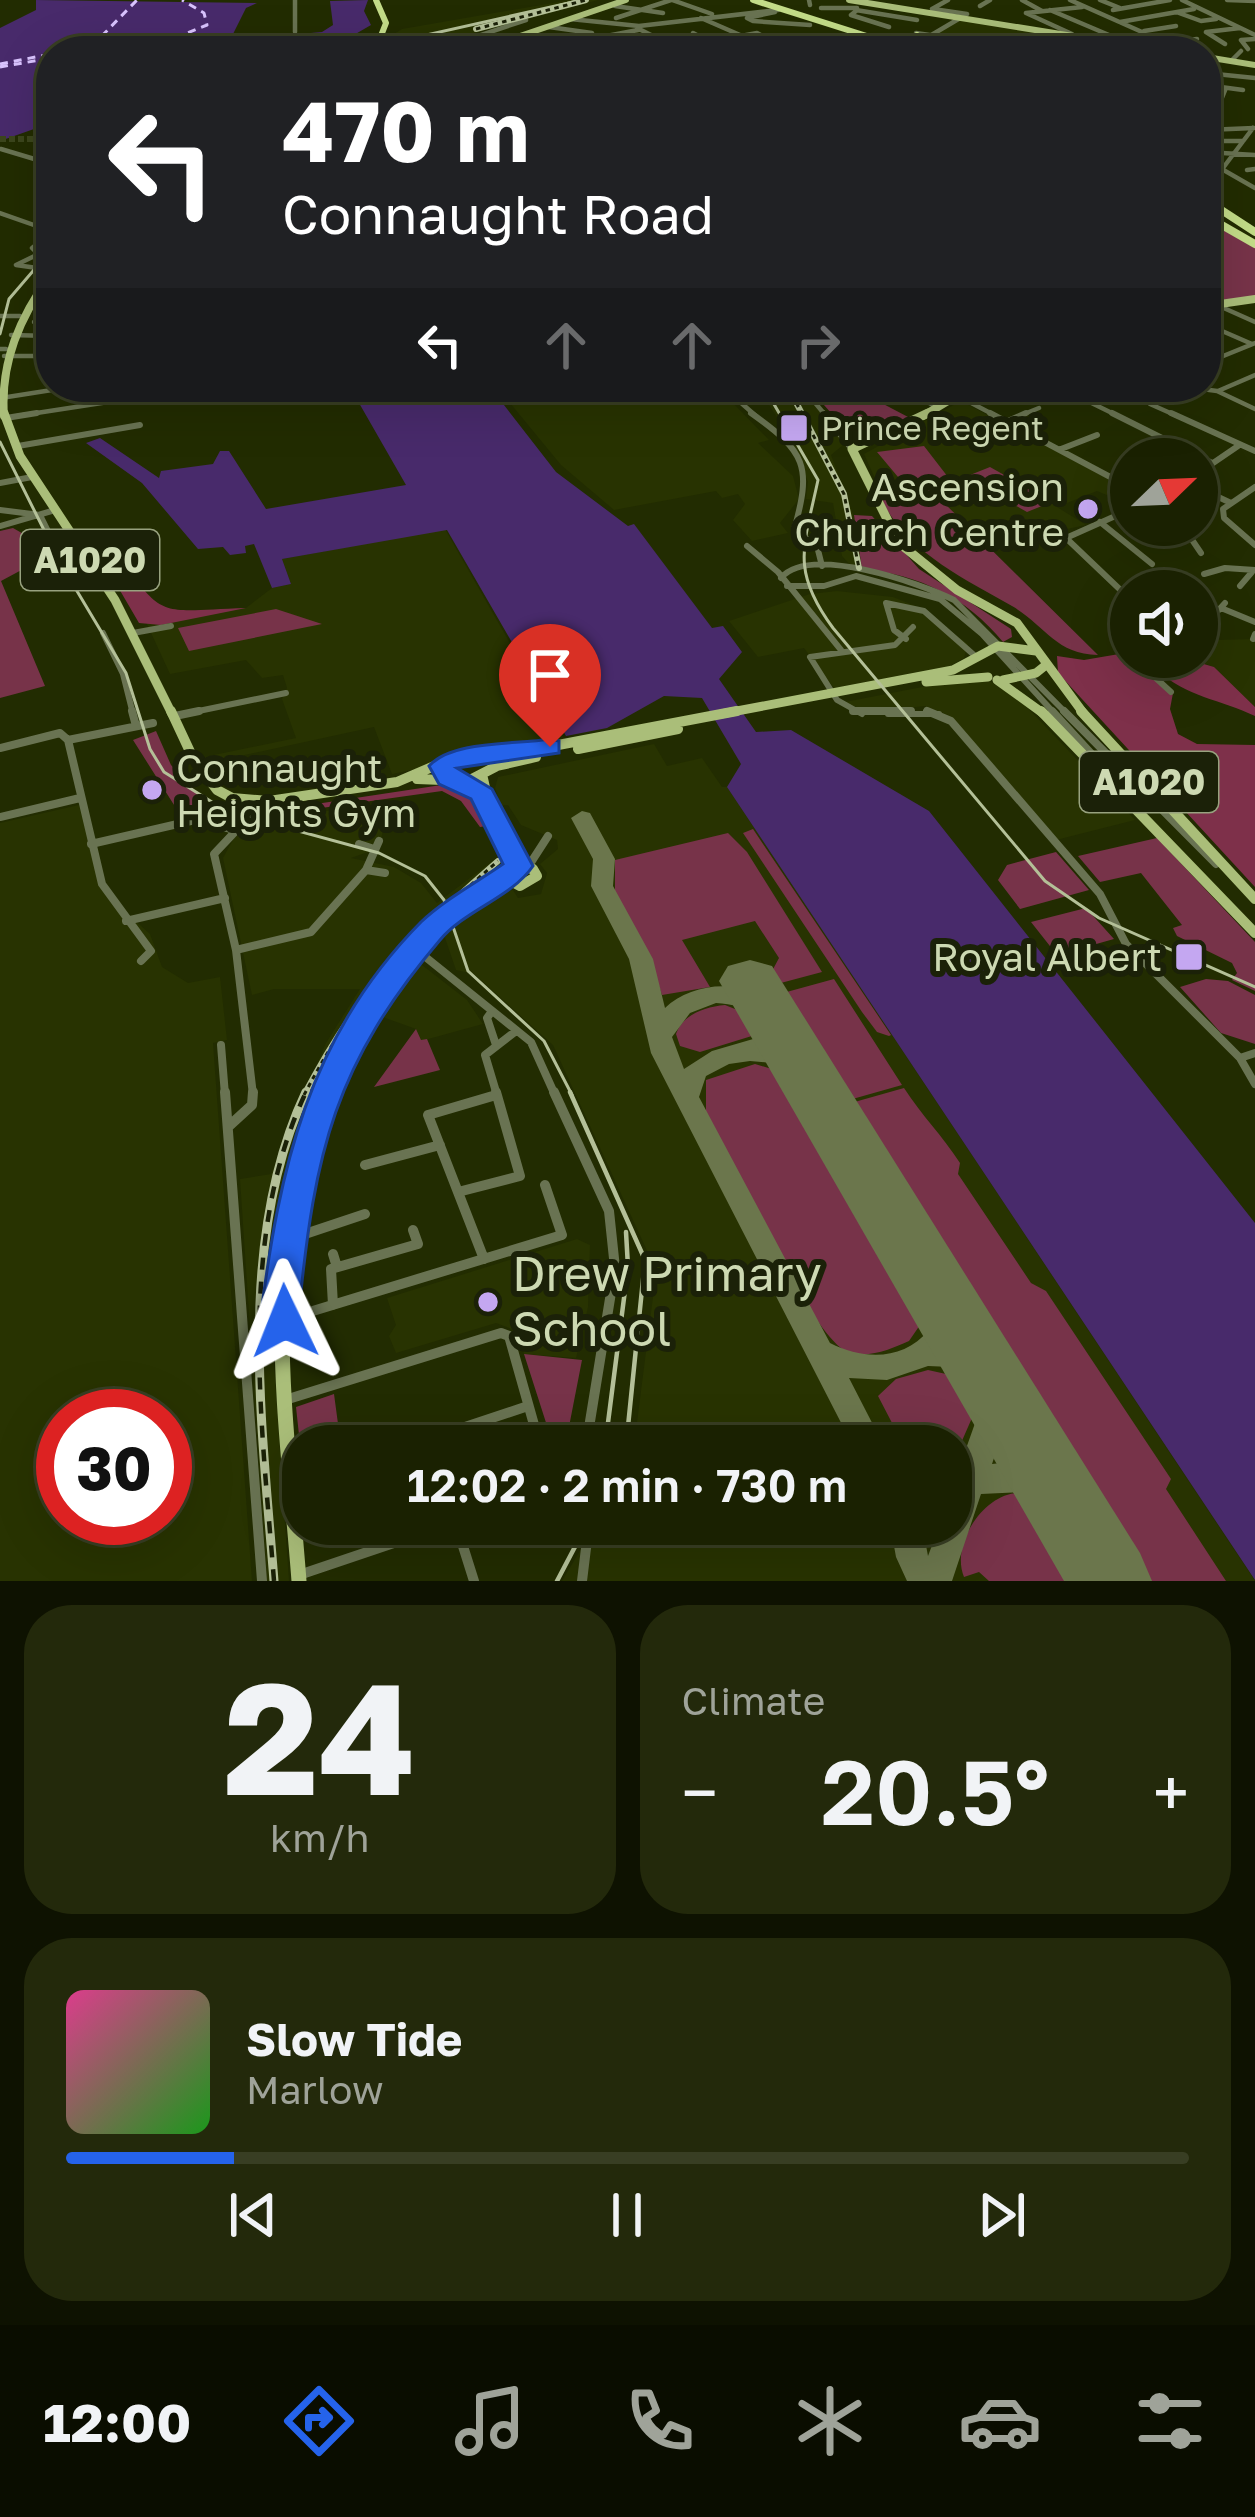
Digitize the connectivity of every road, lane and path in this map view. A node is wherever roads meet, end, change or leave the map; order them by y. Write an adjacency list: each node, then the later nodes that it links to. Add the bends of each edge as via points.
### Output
1 (295, 0): 52 (street)
2 (378, 0): 59 (highway)
3 (626, 0): 17 (main road)
4 (672, 0): 26 (street); 30 (street); 35 (street)
5 (849, 0): 16 (main road)
6 (948, 0): 34 (street)
7 (990, 0): 19 (street)
8 (1022, 0): 31 (street)
9 (1046, 0): 23 (street)
10 (1070, 0): 20 (street)
11 (1100, 0): 24 (street)
12 (1171, 0): 24 (street)
13 (1181, 0): 25 (street)
14 (1228, 0): 15 (street)
15 (1255, 1)
16 (868, 3): 27 (street); 34 (main road)
17 (615, 5): 26 (street); 40 (main road)
18 (760, 5): 22 (highway); 22 (street); 35 (street); 43 (street)
19 (980, 6)
20 (1083, 7): 23 (street); 44 (street)
21 (821, 8): 27 (street)
22 (779, 9): 42 (highway)
23 (1063, 9): 28 (street)
24 (1122, 9): 29 (street)
25 (1198, 9): 32 (street); 39 (street)
26 (642, 10): 30 (street); 38 (street)
27 (857, 10): 34 (street); 46 (street, via 851,15)
28 (1050, 10): 31 (street); 74 (street)
29 (1113, 10)
30 (651, 11): 33 (street)
31 (1042, 11): 73 (street, via 1026,14)
32 (1178, 12): 39 (street); 44 (street)
33 (663, 13)
34 (922, 14): 36 (main road); 57 (main road)
35 (713, 15): 37 (street)
36 (964, 16): 58 (street); 73 (main road)
37 (700, 17): 48 (street); 50 (street)
38 (616, 18)
39 (1221, 18): 51 (street)
40 (570, 19): 45 (main road); 50 (street)
41 (526, 20): 60 (street)
42 (812, 20): 49 (street); 69 (highway); 70 (highway)
43 (751, 22): 48 (street); 49 (street)
44 (1118, 22): 53 (street)
45 (548, 26): 54 (street); 61 (main road)
46 (883, 26)
47 (1176, 26): 53 (street)
48 (722, 27): 66 (street)
49 (792, 27): 68 (street)
50 (638, 28): 56 (street); 64 (street)
51 (1241, 28): 76 (street, via 1206,32); 77 (street)
52 (295, 32)
53 (1142, 32): 75 (street)
54 (592, 33)
55 (693, 33): 65 (street)
56 (616, 34): 62 (street); 63 (street)
57 (916, 34): 58 (street); 71 (highway)
58 (932, 35): 72 (street)
59 (383, 36)
60 (479, 36)
61 (524, 36)
62 (607, 36)
63 (619, 36)
64 (654, 36)
65 (699, 36)
66 (738, 36): 67 (street)
67 (763, 36)
68 (794, 36)
69 (865, 36)
70 (870, 36)
71 (919, 36)
72 (936, 36)
73 (1071, 36)
74 (1111, 36)
75 (1147, 36)
76 (1212, 36)
77 (1255, 37): 81 (street, via 1241,40 1245,50)
78 (1221, 41): 79 (street)
79 (1225, 44)
80 (1221, 58): 81 (main road)
81 (1232, 61): 82 (main road)
82 (1255, 64)
83 (1221, 75): 84 (street)
84 (1255, 79)
85 (1221, 87): 86 (street)
86 (1226, 88): 87 (street); 88 (street)
87 (1243, 90)
88 (1221, 93)
89 (1254, 128): 90 (street); 92 (street)
90 (1221, 129)
91 (1221, 141): 92 (street)
92 (1243, 142): 94 (street)
93 (1, 149): 97 (street)
94 (1235, 153): 95 (street); 96 (street); 98 (street)
95 (1221, 154)
96 (1255, 154)
97 (36, 160)
98 (1223, 170): 99 (street)
99 (1252, 185)
100 (0, 213): 104 (street)
101 (1221, 213): 105 (highway)
102 (1221, 213): 105 (highway)
103 (1221, 218): 105 (highway, via 1239,235)
104 (36, 226)
105 (1255, 232)
106 (36, 255): 107 (street, via 17,267)
107 (36, 270)
108 (36, 293): 113 (main road, A1020)
109 (1255, 299): 110 (main road)
110 (1221, 304)
111 (1221, 309): 114 (street)
112 (0, 316): 113 (street)
113 (20, 316): 116 (main road, A1020)
114 (1255, 322)
115 (1221, 330): 118 (street)
116 (11, 335): 117 (street); 120 (main road, A1020)
117 (36, 336)
118 (1253, 344): 119 (street)
119 (1240, 349): 122 (street); 123 (street)
120 (3, 351): 121 (street); 124 (main road, A1020)
121 (36, 354)
122 (1255, 355)
123 (1221, 356)
124 (1, 371): 129 (main road, A1020)
125 (1255, 375): 126 (street)
126 (1221, 389)
127 (36, 392): 129 (street)
128 (1221, 393): 140 (street)
129 (1, 398): 141 (main road, A1020)
130 (107, 402): 141 (street)
131 (736, 402): 169 (street, via 793,447 806,489 794,530 817,546)
132 (814, 402): 148 (street)
133 (927, 402): 138 (street)
134 (948, 402): 138 (main road)
135 (969, 402): 142 (street)
136 (1089, 402): 144 (street)
137 (1141, 407): 147 (street, via 1153,402)
138 (939, 408): 148 (main road)
139 (1039, 408): 142 (street)
140 (1255, 409)
141 (6, 418): 146 (main road, A1020)
142 (1006, 422): 149 (street)
143 (140, 425): 146 (street)
144 (1160, 438)
145 (1108, 445): 149 (street, via 1095,436)
146 (18, 446): 153 (main road, A1020)
147 (1238, 446): 150 (street); 151 (street)
148 (851, 449): 178 (main road, via 891,533 928,569)
149 (1059, 450): 152 (street)
150 (1255, 451)
151 (1218, 460)
152 (1110, 476)
153 (32, 477): 154 (street); 159 (main road, A1020)
154 (0, 483)
155 (1254, 489): 157 (street)
156 (1218, 497): 157 (street)
157 (1231, 503): 165 (street, via 1224,518)
158 (0, 510): 160 (street)
159 (55, 510): 160 (street); 183 (main road, A1020)
160 (40, 514): 163 (street); 164 (street, via 60,554)
161 (1110, 518): 162 (street)
162 (1100, 522): 170 (street); 173 (street, via 1067,536)
163 (0, 526)
164 (30, 536)
165 (1255, 545)
166 (747, 546): 175 (street)
167 (1196, 546): 168 (street)
168 (1201, 553)
169 (822, 565): 174 (street); 175 (street, via 786,571); 219 (street, via 900,577 954,600)
170 (1152, 565)
171 (1213, 570): 172 (street)
172 (1254, 570): 176 (street, via 1242,584)
173 (1110, 579)
174 (832, 582): 175 (street); 217 (street, via 856,576 897,584 960,613)
175 (787, 586): 186 (street)
176 (1255, 586)
177 (1221, 608): 179 (street)
178 (1001, 615): 185 (main road, via 1017,631); 187 (main road)
179 (1255, 622)
180 (171, 626): 183 (street)
181 (913, 627): 184 (street)
182 (103, 633): 197 (street, via 123,674)
183 (133, 633): 195 (main road, A1020)
184 (906, 639): 186 (street); 188 (street, via 886,603 926,613)
185 (1008, 645): 187 (main road); 188 (main road)
186 (841, 650): 230 (street, via 810,657 842,705 860,714 927,710 951,721 1100,894 1126,944)
187 (1036, 651): 189 (main road, A1020)
188 (976, 656): 191 (main road, A1020); 192 (main road)
189 (1041, 669): 191 (main road); 219 (main road, A1020)
190 (1156, 678): 193 (street)
191 (998, 679): 192 (main road); 217 (main road, A1020, via 1030,700)
192 (892, 684): 200 (main road)
193 (1171, 692)
194 (286, 693): 195 (street)
195 (175, 716): 207 (main road, A1020, via 213,788)
196 (153, 723): 197 (street)
197 (133, 726): 198 (street)
198 (68, 740): 199 (street, via 60,733); 206 (street)
199 (0, 748)
200 (552, 750): 201 (main road); 203 (main road)
201 (475, 756): 202 (main road, via 460,755); 203 (main road)
202 (445, 772): 204 (main road); 207 (main road)
203 (483, 773): 204 (main road); 205 (main road)
204 (464, 781): 205 (main road)
205 (482, 795): 213 (main road)
206 (80, 798): 208 (street); 210 (street)
207 (255, 801): 209 (street)
208 (0, 817)
209 (234, 830): 210 (street, via 195,820); 218 (street, via 214,854)
210 (92, 844): 220 (street, via 102,884)
211 (359, 844): 214 (street, via 376,845)
212 (558, 844): 213 (street, via 544,842)
213 (523, 867): 216 (main road); 216 (main road, via 536,872 532,883)
214 (365, 870): 215 (street); 222 (street, via 311,932)
215 (385, 873)
216 (508, 879): 223 (main road, via 477,892)
217 (1220, 896): 221 (main road, A1020)
218 (225, 898): 220 (street); 222 (street)
219 (1255, 902)
220 (126, 921): 224 (street, via 151,952)
221 (1255, 933)
222 (236, 950): 233 (street, via 254,1096)
223 (417, 950): 225 (street); 240 (main road, via 363,1016 329,1081)
224 (141, 961)
225 (492, 1011): 226 (street); 227 (street, via 487,1018)
226 (516, 1030): 227 (street); 251 (street, via 532,1047 614,1234)
227 (498, 1039): 232 (street, via 485,1055)
228 (221, 1045): 233 (street)
229 (1255, 1053): 230 (street)
230 (1240, 1058): 231 (street)
231 (1255, 1084)
232 (496, 1095): 234 (street, via 428,1115); 237 (street, via 520,1175)
233 (228, 1127): 257 (street)
234 (440, 1145): 235 (street); 237 (street)
235 (365, 1165)
236 (545, 1185): 242 (street, via 562,1235)
237 (458, 1192): 242 (street)
238 (365, 1214): 240 (street)
239 (413, 1230): 243 (street, via 418,1244)
240 (286, 1240): 245 (main road)
241 (333, 1254): 243 (street)
242 (484, 1259): 244 (street)
243 (337, 1268): 244 (street)
244 (333, 1305): 245 (street)
245 (279, 1322): 246 (main road)
246 (283, 1400): 247 (street, via 501,1333); 248 (main road)
247 (528, 1406): 249 (street); 250 (street)
248 (287, 1425)
249 (471, 1425)
250 (534, 1425)
251 (589, 1425)
252 (298, 1545): 256 (main road)
253 (393, 1545): 256 (street)
254 (461, 1545): 258 (street)
255 (584, 1545): 259 (street)
256 (299, 1578)
257 (262, 1581)
258 (474, 1581)
259 (582, 1581)

